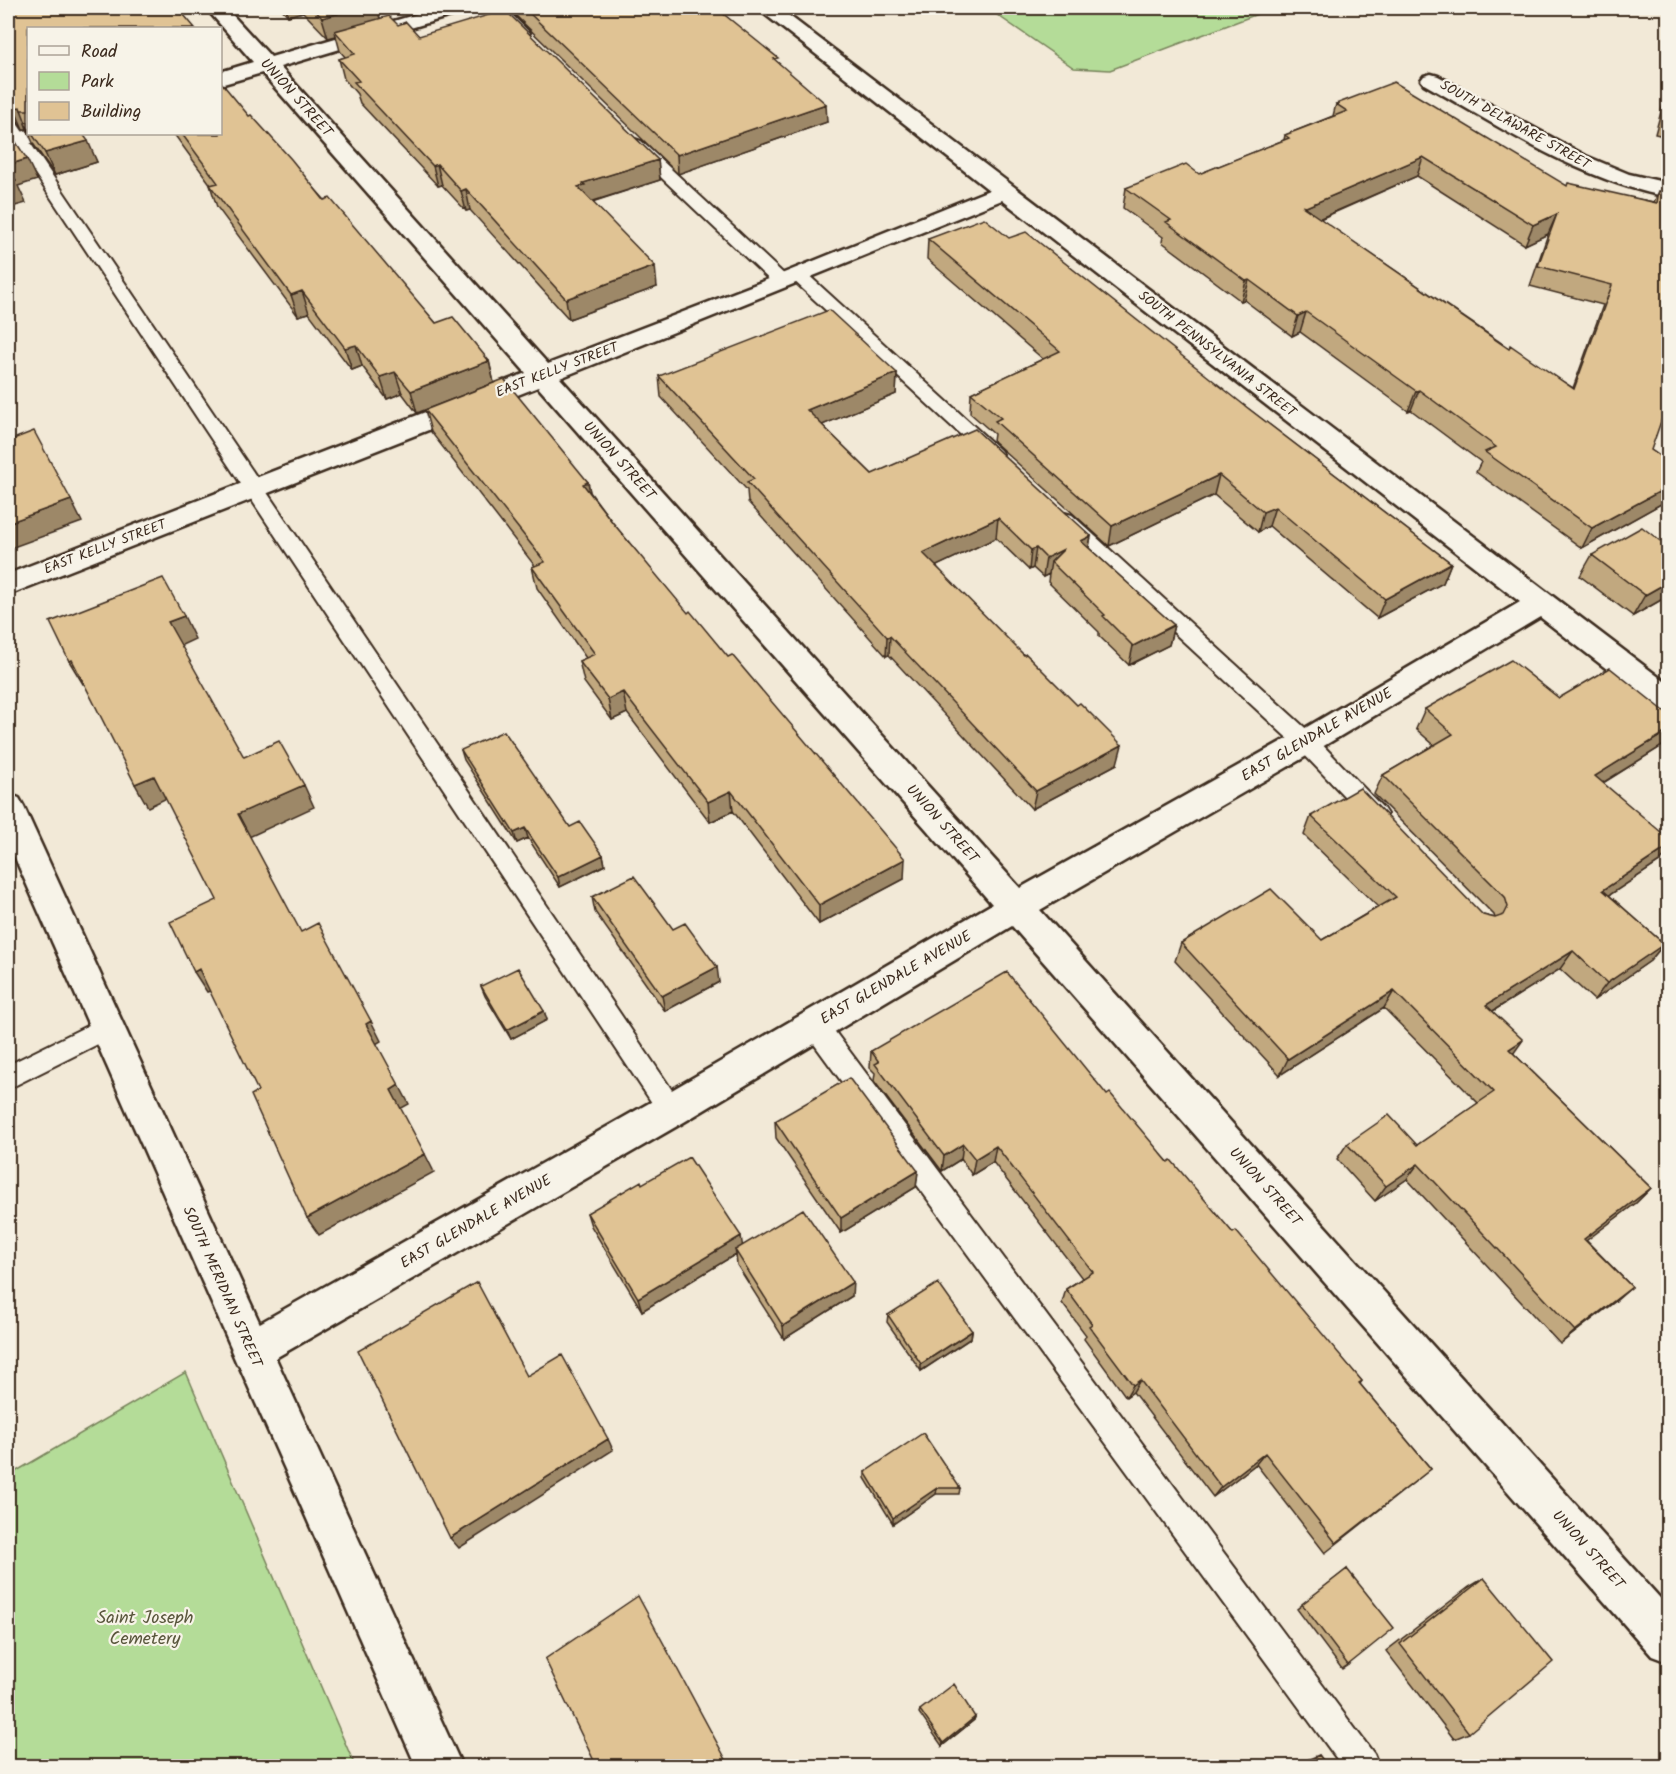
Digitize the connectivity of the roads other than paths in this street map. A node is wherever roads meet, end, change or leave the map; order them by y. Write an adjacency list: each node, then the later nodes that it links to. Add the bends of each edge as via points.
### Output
1 (216, 8): 6 (street, UNION STREET)
2 (457, 8): 6 (street)
3 (497, 8): 5 (lane)
4 (767, 8): 12 (street, SOUTH PENNSYLVANIA STREET)
5 (537, 48)
6 (267, 65): 7 (street); 14 (street, UNION STREET)
7 (222, 78)
8 (1431, 80): 11 (street, SOUTH DELAWARE STREET, via 1578,162 1622,179)
9 (19, 135): 16 (lane)
10 (627, 136): 13 (lane)
11 (1668, 190)
12 (1005, 191): 13 (street, EAST KELLY STREET); 19 (street, SOUTH PENNSYLVANIA STREET)
13 (790, 279): 14 (street, EAST KELLY STREET); 15 (lane)
14 (543, 375): 16 (street, EAST KELLY STREET); 24 (street, UNION STREET)
15 (1007, 467)
16 (253, 490): 18 (street, EAST KELLY STREET); 28 (lane)
17 (1050, 507): 21 (lane)
18 (8, 585)
19 (1540, 603): 20 (street, SOUTH PENNSYLVANIA STREET); 21 (street, EAST GLENDALE AVENUE)
20 (1668, 700)
21 (1306, 742): 23 (lane); 24 (street, EAST GLENDALE AVENUE)
22 (8, 807): 26 (street, SOUTH MERIDIAN STREET)
23 (1395, 833)
24 (1016, 907): 25 (street, EAST GLENDALE AVENUE); 30 (street, UNION STREET)
25 (815, 1025): 28 (street, EAST GLENDALE AVENUE); 32 (lane)
26 (105, 1028): 27 (lane); 29 (street, SOUTH MERIDIAN STREET)
27 (8, 1078)
28 (672, 1110): 29 (street, EAST GLENDALE AVENUE)
29 (251, 1350): 31 (street, SOUTH MERIDIAN STREET)
30 (1668, 1640)
31 (439, 1767)
32 (1362, 1767)

